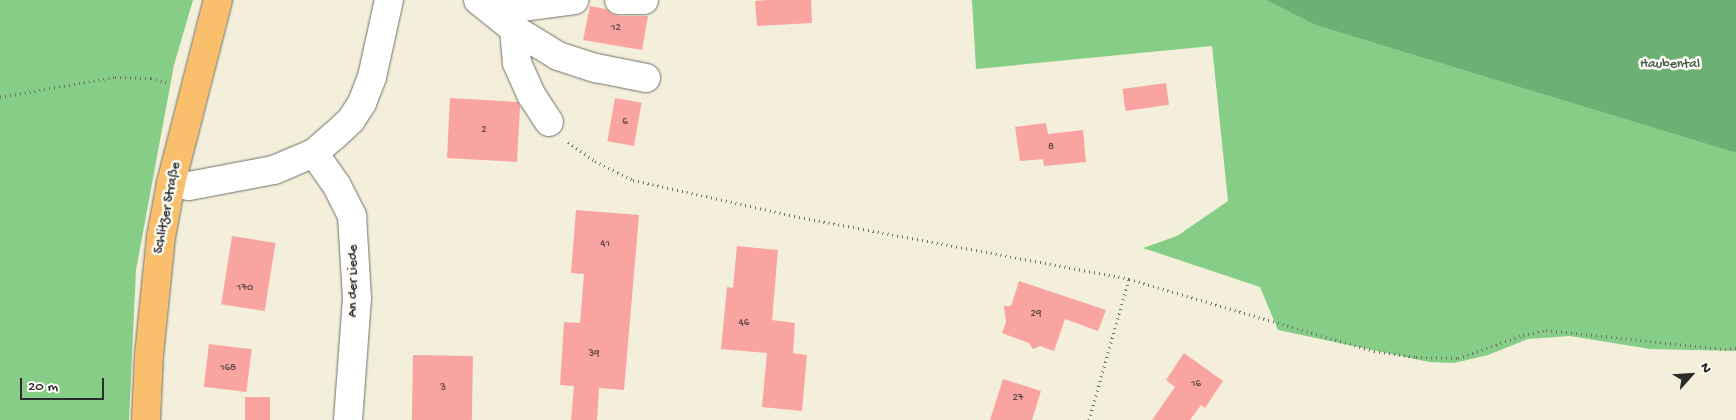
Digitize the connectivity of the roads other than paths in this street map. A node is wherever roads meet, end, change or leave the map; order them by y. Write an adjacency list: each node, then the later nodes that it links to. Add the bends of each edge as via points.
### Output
1 (218, 0): 11 (main road, Schlitzer Straße)
2 (389, 0): 10 (street, via 372,77 362,103 351,120)
3 (574, 0): 6 (street)
4 (619, 0): 5 (street)
5 (644, 0)
6 (485, 6): 7 (street)
7 (514, 29): 8 (street, via 558,56); 9 (street, via 517,63 532,96)
8 (646, 78)
9 (549, 122)
10 (314, 153): 11 (street, via 293,164 246,177 189,186); 13 (street, An der Liede, via 337,186 352,216 357,298)
11 (171, 183): 12 (main road, Schlitzer Straße, via 154,291)
12 (146, 420)
13 (348, 420)

